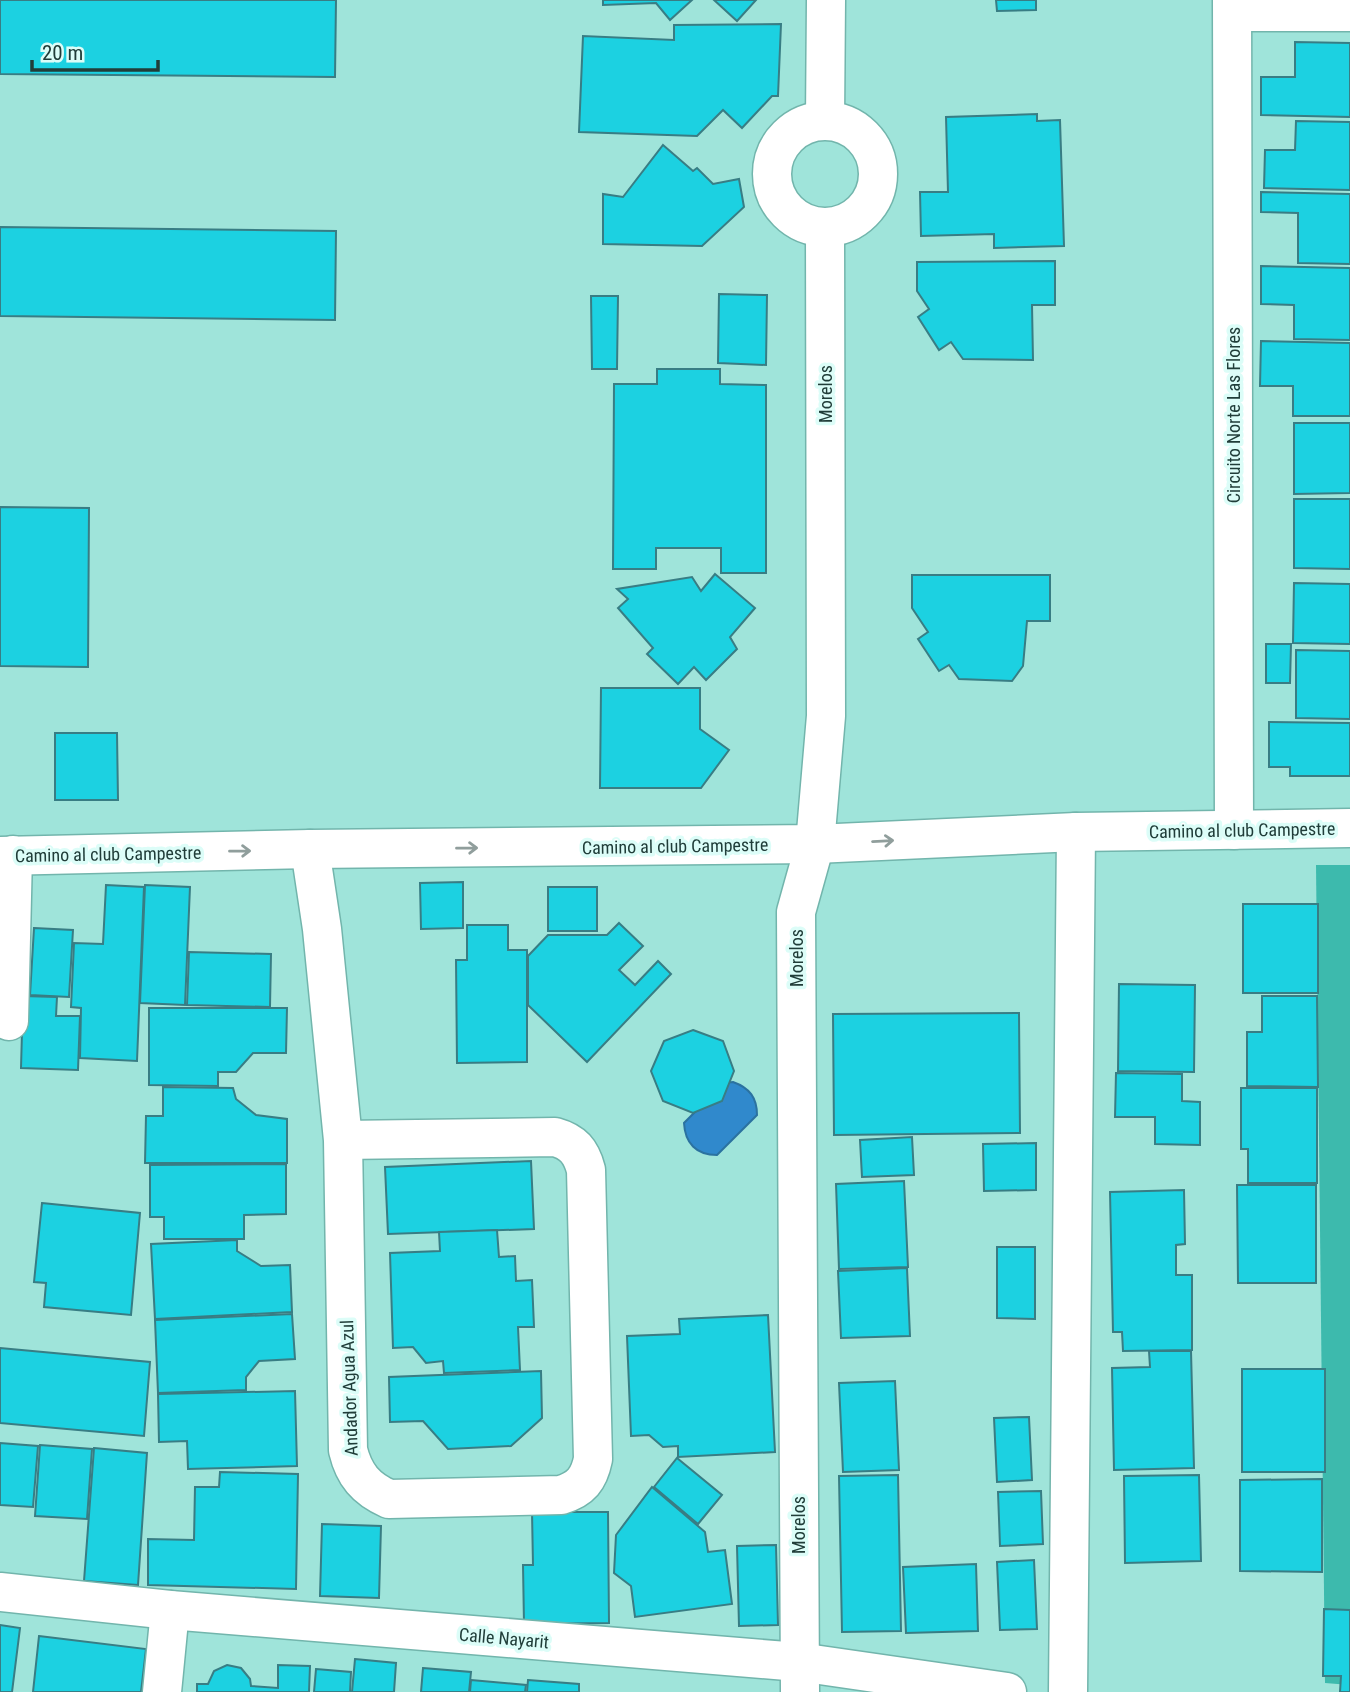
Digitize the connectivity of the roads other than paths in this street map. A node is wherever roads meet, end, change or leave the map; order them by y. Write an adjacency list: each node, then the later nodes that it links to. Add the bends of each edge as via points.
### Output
1 (826, 0): 4 (street)
2 (1233, 6): 3 (street); 7 (street, Circuito Norte Las Flores)
3 (1350, 12)
4 (825, 120): 5 (street, via 791,133 772,165 772,183 790,215); 5 (street, via 860,133 878,165 878,184 872,201 859,216)
5 (825, 228): 9 (street, Morelos, via 826,716)
6 (1350, 828): 7 (street, Camino al club Campestre)
7 (1234, 830): 8 (street, Camino al club Campestre)
8 (1076, 832): 9 (street, Camino al club Campestre, one-way to 8); 19 (street)
9 (815, 844): 10 (street, Camino al club Campestre, one-way to 9); 16 (street, Morelos, via 796,912)
10 (310, 849): 11 (street, Camino al club Campestre, one-way to 10); 13 (street, Andador Agua Azul)
11 (6, 856): 12 (street)
12 (9, 1021)
13 (343, 1140): 13 (street, Andador Agua Azul, via 348,1450 361,1481 373,1493 389,1499 573,1491 584,1483 593,1459 583,1158 567,1141 555,1137)
14 (0, 1592): 15 (street, Calle Nayarit)
15 (170, 1610): 16 (street, Calle Nayarit); 17 (street)
16 (799, 1677): 18 (street, Calle Nayarit)
17 (162, 1692)
18 (1007, 1692)
19 (1068, 1692)

